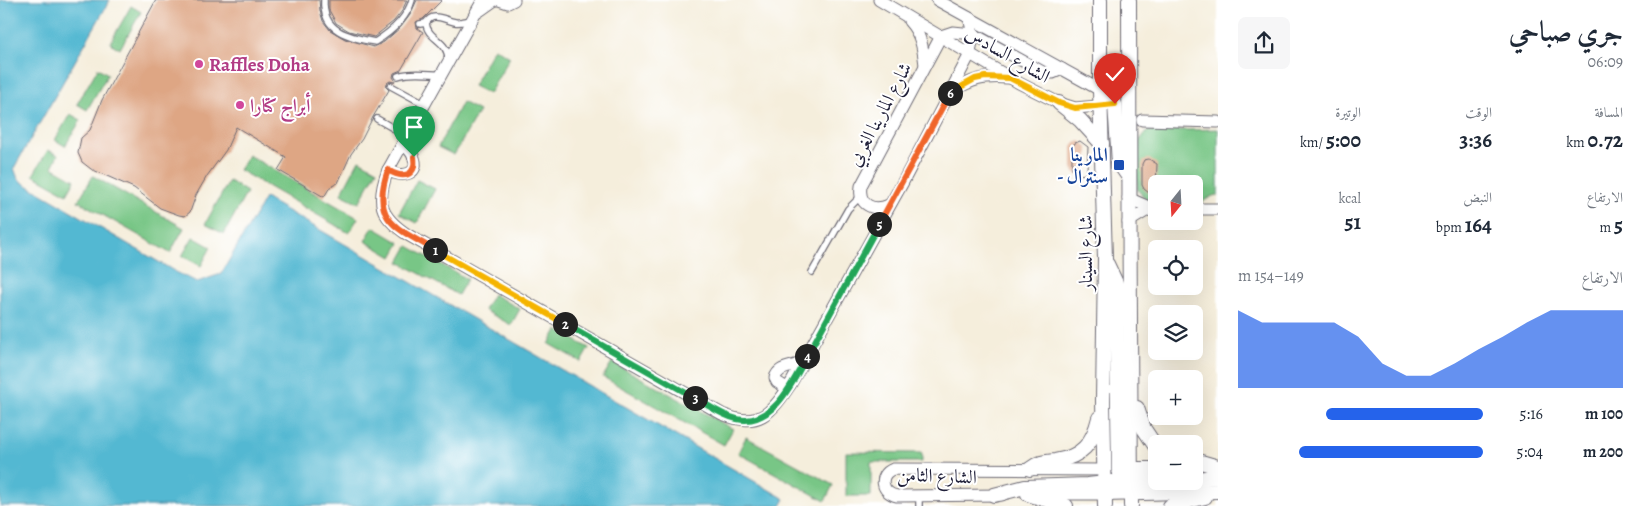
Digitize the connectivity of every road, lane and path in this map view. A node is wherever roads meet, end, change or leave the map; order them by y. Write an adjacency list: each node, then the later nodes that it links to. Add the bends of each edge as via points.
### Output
1 (324, 0): 2 (lane, via 324,14 330,25 348,36 375,42 390,33 410,11)
2 (412, 0)
3 (483, 0): 11 (street)
4 (497, 0): 5 (street); 11 (street)
5 (514, 0)
6 (879, 0): 10 (street, الشارع السادس)
7 (937, 0): 12 (street, الشارع السادس)
8 (1100, 0): 27 (street)
9 (1129, 0): 31 (street, شارع السينار)
10 (903, 14): 16 (street, الشارع السادس); 19 (street, via 921,38)
11 (473, 17): 13 (lane); 15 (street)
12 (969, 18): 14 (street); 20 (street, الشارع السادس)
13 (454, 22): 15 (lane); 18 (lane, via 433,16 423,23 446,48)
14 (973, 34): 16 (street, via 960,32); 17 (street); 20 (street, via 1038,70 1053,73)
15 (462, 36): 18 (street)
16 (941, 36): 17 (street, الشارع السادس); 19 (street, شارع المارينا الغربي)
17 (970, 54): 24 (street, الشارع السادس); 28 (street)
18 (448, 62): 22 (street)
19 (925, 65): 38 (street, شارع المارينا الغربي, via 861,186)
20 (1062, 70): 27 (street, الشارع السادس)
21 (422, 74): 22 (lane); 23 (lane, via 410,72); 26 (lane)
22 (441, 74): 26 (street)
23 (398, 76)
24 (1010, 78): 28 (street, via 975,79); 29 (street, الشارع السادس)
25 (391, 86): 30 (lane)
26 (434, 87): 30 (street)
27 (1100, 90): 31 (street)
28 (949, 93): 41 (street)
29 (1059, 103): 31 (street, الشارع السادس, via 1075,108); 36 (street)
30 (424, 104): 35 (street)
31 (1115, 105): 36 (street, شارع السينار); 39 (street, شارع السينار, via 1128,176)
32 (377, 119): 35 (lane)
33 (1142, 120): 34 (street)
34 (1218, 122)
35 (405, 139): 37 (street); 37 (street, via 414,157 414,168 401,176)
36 (1102, 144): 48 (street, شارع السينار)
37 (388, 170): 51 (street, via 383,184 382,205 389,220 408,235 722,414 749,420 763,416 772,410)
38 (860, 197): 40 (street, شارع المارينا الغربي); 49 (lane, via 848,209)
39 (1128, 198): 42 (street); 46 (street, شارع السينار)
40 (870, 206): 41 (street); 47 (street)
41 (889, 206): 47 (street)
42 (1148, 206)
43 (1203, 209): 44 (street)
44 (1218, 209)
45 (1148, 211): 46 (street)
46 (1128, 222): 52 (street, شارع السينار)
47 (875, 232): 50 (street)
48 (1105, 258): 53 (street, شارع السينار); 62 (street, via 1116,283)
49 (812, 272)
50 (805, 360): 51 (street); 51 (street, via 797,366 778,371 777,382 785,387)
51 (790, 385)
52 (1132, 398): 54 (street, via 1140,423); 62 (street, شارع السينار)
53 (1103, 400): 58 (street, via 1096,430 1086,447 1070,457 1038,463); 62 (street, شارع السينار)
54 (1148, 435)
55 (1203, 463): 56 (street)
56 (1218, 467): 57 (street)
57 (1203, 468)
58 (1030, 469): 62 (street, الشارع الثامن); 66 (street, الشارع الثامن, via 894,469 886,474 883,482 888,493)
59 (1148, 473): 62 (street, الشارع الثامن)
60 (1148, 481): 62 (street)
61 (1203, 482): 63 (street)
62 (1118, 487): 63 (street, الشارع الثامن); 64 (street, الشارع الثامن); 65 (street, via 1025,486)
63 (1217, 487): 68 (street, via 1207,496)
64 (1028, 494): 65 (street, الشارع الثامن); 67 (street)
65 (994, 495): 66 (street, الشارع الثامن)
66 (923, 501)
67 (1066, 506)
68 (1170, 506)

